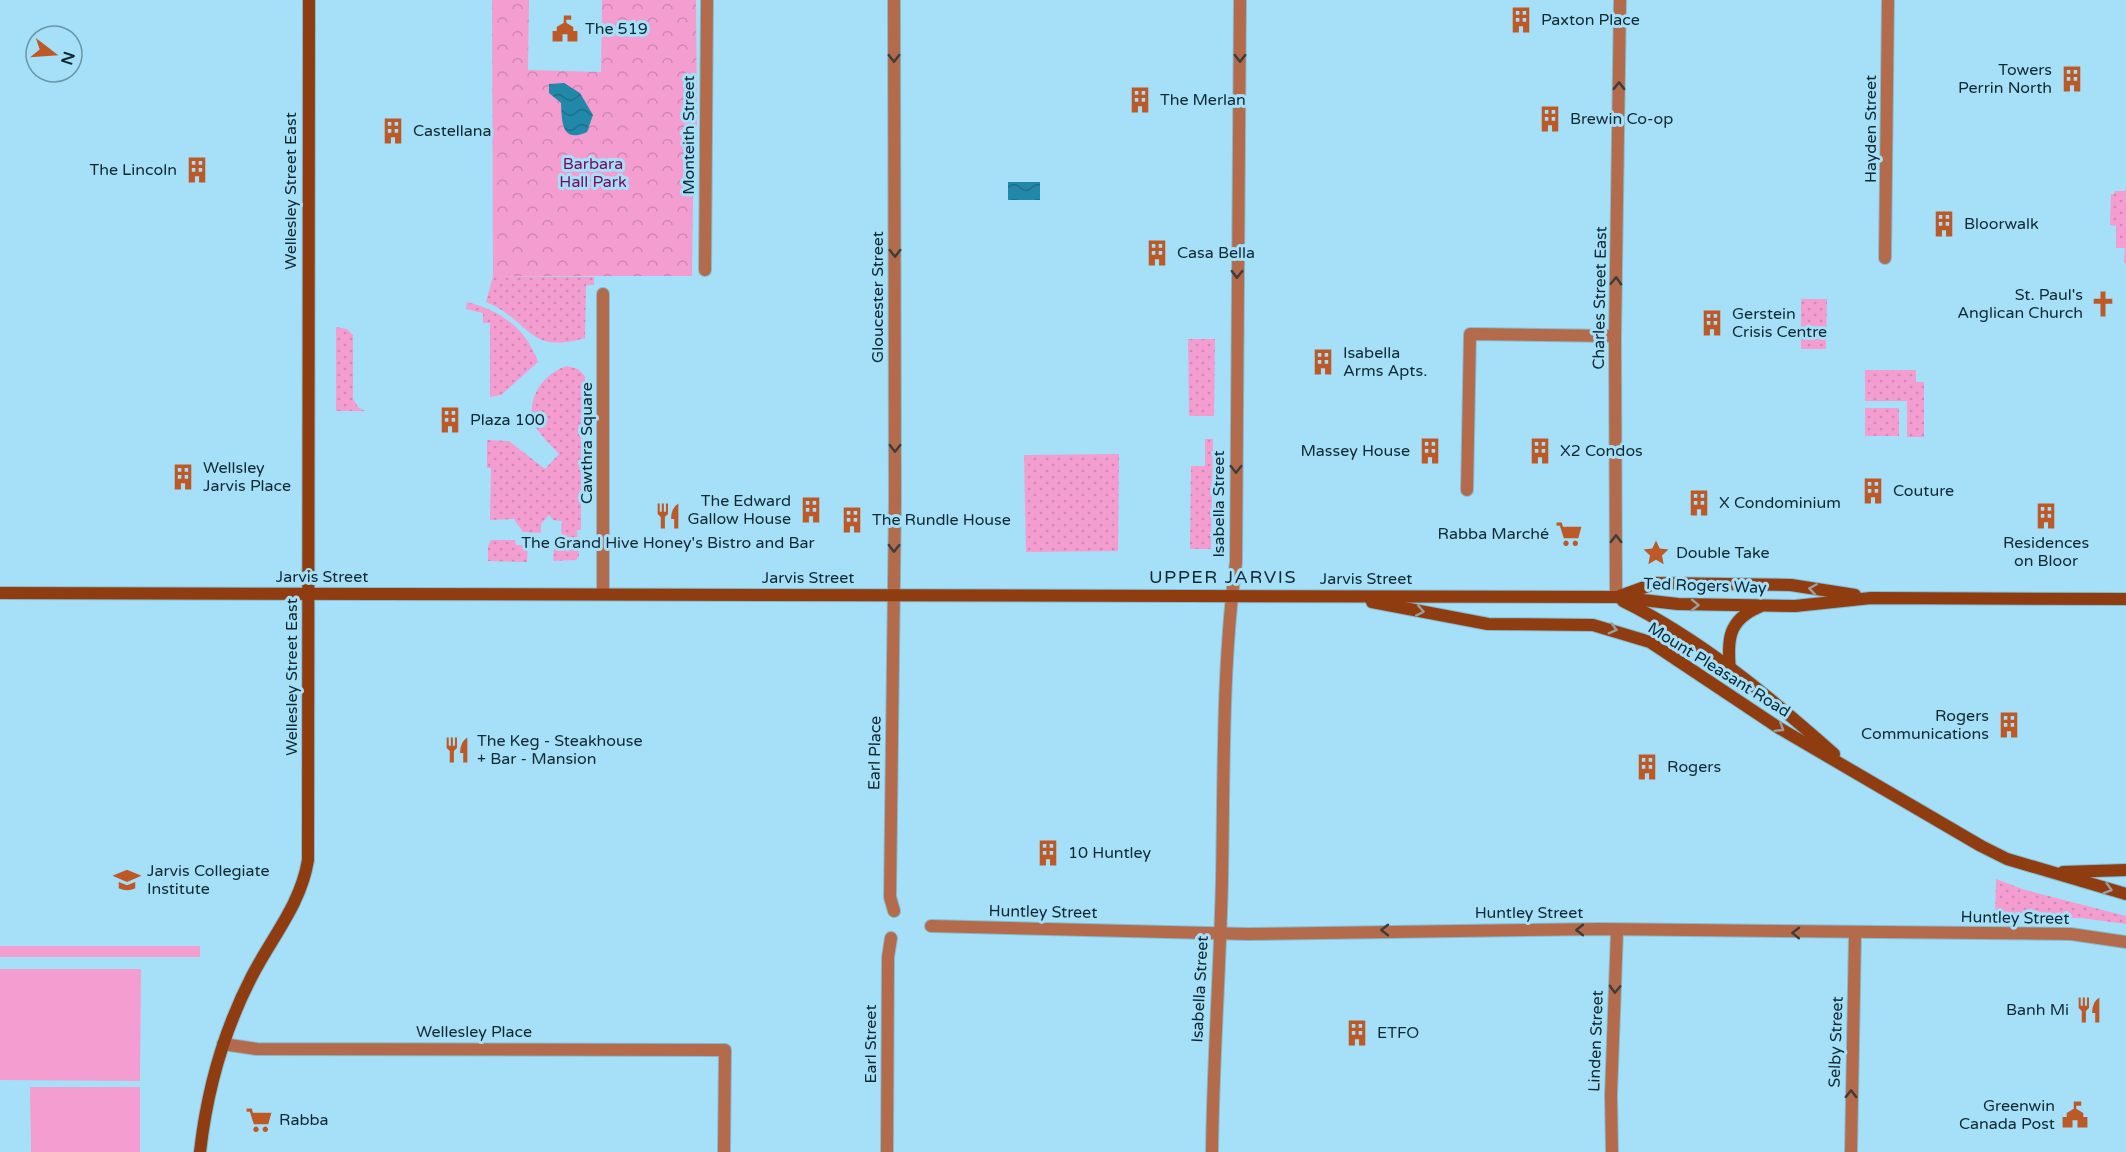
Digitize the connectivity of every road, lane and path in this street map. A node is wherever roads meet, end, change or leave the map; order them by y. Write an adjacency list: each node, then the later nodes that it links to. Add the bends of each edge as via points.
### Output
1 (309, 0): 13 (main road, Wellesley Street East)
2 (707, 0): 8 (street, Monteith Street)
3 (894, 0): 16 (street, Gloucester Street, one-way to 16)
4 (1240, 0): 15 (street, Isabella Street, one-way to 15, via 1236,562)
5 (1620, 0): 10 (street, Charles Street East, one-way to 5)
6 (1888, 0): 7 (street, Hayden Street)
7 (1885, 258)
8 (705, 270)
9 (603, 294): 14 (street, Cawthra Square)
10 (1615, 336): 11 (street, via 1470,334); 18 (street, Charles Street East, one-way to 10)
11 (1467, 490)
12 (0, 593): 13 (main road, Jarvis Street)
13 (309, 593): 14 (main road, Jarvis Street); 34 (main road, Wellesley Street East, via 305,876 290,912 236,1007)
14 (603, 593): 16 (main road, Jarvis Street)
15 (1232, 594): 16 (main road, Jarvis Street); 17 (main road, Jarvis Street); 30 (street, Isabella Street, via 1227,630)
16 (893, 595): 27 (street, Earl Place, via 890,897)
17 (1342, 596): 18 (main road, Jarvis Street); 23 (main road, Mount Pleasant Road, one-way to 23, via 1488,624 1593,625 1629,634 1650,642 1779,728)
18 (1616, 597): 19 (main road, Ted Rogers Way, one-way to 18, via 1791,585 1656,583); 21 (main road, Ted Rogers Way, one-way to 21, via 1678,604); 22 (main road, Mount Pleasant Road, via 1660,619)
19 (1871, 598): 20 (main road, Ted Rogers Way); 21 (main road, Ted Rogers Way, via 1795,606)
20 (2126, 599)
21 (1764, 605): 22 (main road, via 1748,612 1732,631 1727,645)
22 (1730, 670): 23 (main road, Mount Pleasant Road, via 1794,718)
23 (1855, 773): 25 (main road, Mount Pleasant Road, via 1981,846)
24 (2126, 870): 25 (main road, Mount Pleasant Road)
25 (2050, 872): 26 (main road, Mount Pleasant Road, one-way to 26)
26 (2126, 894)
27 (894, 911)
28 (931, 926): 30 (street, Huntley Street)
29 (1617, 931): 30 (street, Huntley Street, one-way to 30); 31 (street, Huntley Street, one-way to 29); 39 (street, Linden Street, one-way to 39)
30 (1220, 933): 38 (street, Isabella Street)
31 (1855, 934): 33 (street, Huntley Street, via 2071,934); 40 (street, Selby Street, one-way to 31)
32 (891, 938): 37 (street, Earl Street)
33 (2126, 942)
34 (223, 1044): 35 (main road, Wellesley Street East, via 204,1114); 36 (street, Wellesley Place, via 257,1049 725,1050)
35 (200, 1152)
36 (724, 1152)
37 (887, 1152)
38 (1212, 1152)
39 (1611, 1152)
40 (1851, 1152)

